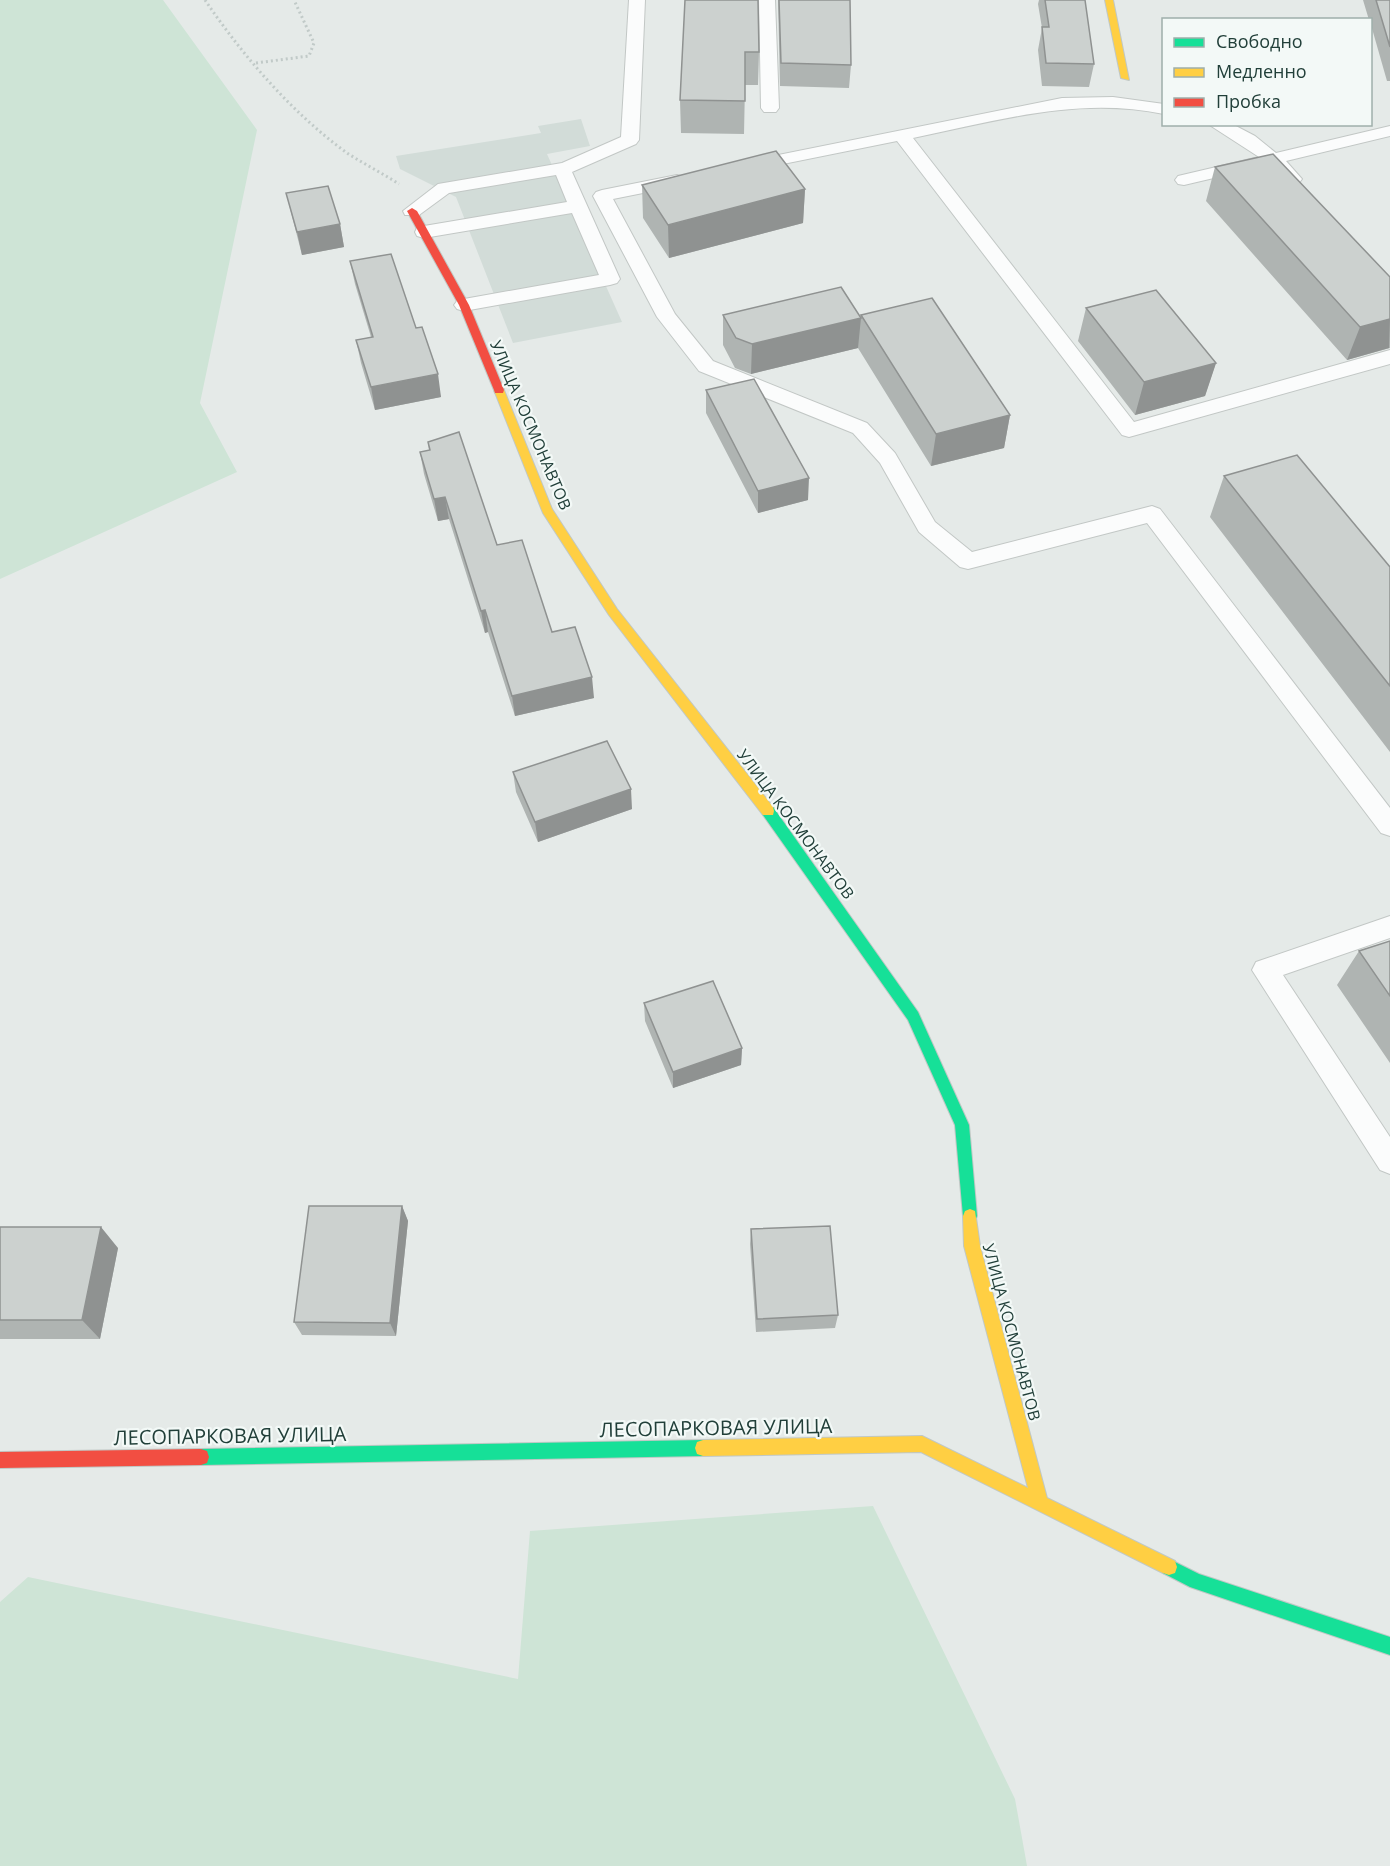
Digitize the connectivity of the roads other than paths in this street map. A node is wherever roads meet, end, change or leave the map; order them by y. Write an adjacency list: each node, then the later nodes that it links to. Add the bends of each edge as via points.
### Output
1 (637, 0): 11 (lane, via 630,140)
2 (767, 0): 5 (lane)
3 (1109, 0): 4 (street)
4 (1126, 78)
5 (770, 108)
6 (1162, 109): 9 (lane, via 1128,103 1062,103)
7 (1222, 126): 10 (lane)
8 (1390, 131): 10 (lane)
9 (901, 135): 12 (lane); 20 (lane, via 1128,430)
10 (1274, 159): 14 (lane); 15 (lane)
11 (562, 169): 16 (lane, via 444,188); 17 (lane)
12 (729, 170)
13 (694, 177): 21 (lane, via 602,196 667,317 706,366 860,428 888,458 927,527 968,561 1152,514)
14 (1184, 180)
15 (1305, 192)
16 (419, 206): 18 (street, УЛИЦА КОСМОНАВТОВ)
17 (578, 206): 18 (lane); 19 (lane, via 610,279)
18 (424, 232): 19 (street, УЛИЦА КОСМОНАВТОВ)
19 (464, 305): 25 (street, УЛИЦА КОСМОНАВТОВ, via 553,519 612,612 794,845 913,1016 962,1125 972,1246)
20 (1390, 357)
21 (1390, 826)
22 (1390, 927): 23 (lane, via 1265,970)
23 (1390, 1161)
24 (0, 1460): 25 (street, ЛЕСОПАРКОВАЯ УЛИЦА, via 922,1444)
25 (1040, 1502): 26 (street, ЛЕСОПАРКОВАЯ УЛИЦА, via 1196,1581)
26 (1390, 1646)

